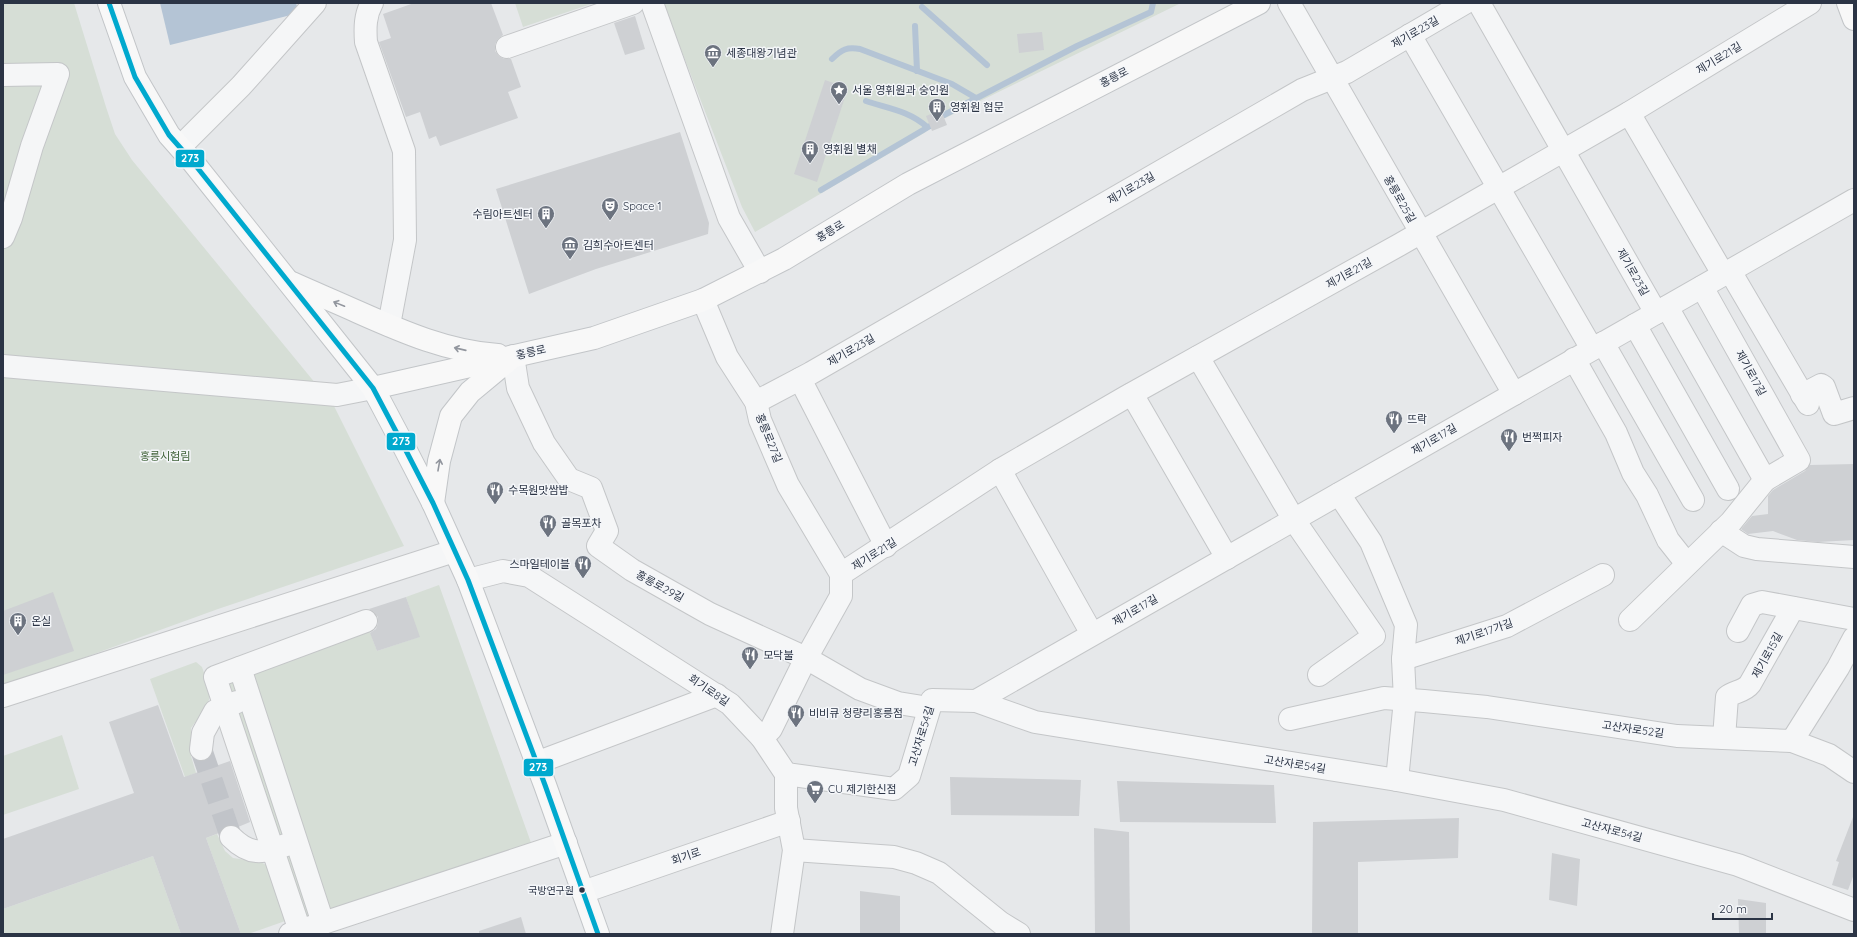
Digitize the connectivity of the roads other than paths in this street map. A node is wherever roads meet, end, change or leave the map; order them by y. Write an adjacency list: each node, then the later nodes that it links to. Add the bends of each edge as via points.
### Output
1 (109, 3): 18 (main road, via 135,77 150,105)
2 (315, 3): 18 (street, via 241,86)
3 (372, 3): 30 (street, via 365,29 366,42 404,151 405,240)
4 (633, 3): 14 (street)
5 (652, 3): 24 (street, via 729,218)
6 (1259, 3): 24 (main road, 홍릉로, via 908,184)
7 (1289, 3): 16 (street, 홍릉로25길)
8 (1465, 3): 13 (street, 제기로23길)
9 (1478, 3): 19 (street, 제기로23길)
10 (1810, 3): 17 (street, 제기로21길)
11 (1848, 3): 12 (main road)
12 (1854, 19)
13 (1410, 35): 16 (street, 제기로23길, via 1347,72); 20 (street)
14 (507, 48)
15 (3, 75): 23 (street, via 58,74)
16 (1331, 78): 22 (street, 홍릉로25길); 36 (street, 제기로23길, via 1295,94)
17 (1629, 113): 19 (street, 제기로21길); 25 (street)
18 (180, 147): 26 (main road)
19 (1563, 151): 20 (street, 제기로21길); 29 (street, 제기로23길)
20 (1498, 188): 22 (street, 제기로21길); 32 (street)
21 (1854, 200): 25 (street, 제기로17길)
22 (1420, 233): 34 (street, 제기로21길); 39 (street, 홍릉로25길)
23 (3, 237)
24 (760, 272): 28 (main road, 홍릉로)
25 (1726, 273): 27 (street, 제기로17길); 41 (street, via 1805,400 1822,385 1834,414)
26 (288, 281): 30 (main road, one-way to 26); 37 (main road)
27 (1702, 286): 29 (street, 제기로17길); 43 (street, 제기로17길, via 1799,460)
28 (703, 300): 33 (main road, 홍릉로, via 594,338); 40 (street, 홍릉로27길, via 728,357)
29 (1662, 310): 31 (street, 제기로17길); 43 (street)
30 (389, 325): 33 (main road, one-way to 30, via 481,354 453,348)
31 (1635, 325): 32 (street, 제기로17길); 44 (street)
32 (1590, 351): 39 (street, 제기로17길); 46 (street); 54 (street, via 1616,433 1633,473 1668,540)
33 (513, 356): 37 (main road, 홍릉로); 47 (main road, one-way to 33, via 439,460 451,416 470,392); 65 (street, 홍릉로29길, via 518,388 544,443 569,479 592,488 607,531 598,546 632,570 710,614)
34 (1198, 357): 38 (street, 제기로21길); 48 (street)
35 (3, 366): 37 (street, via 337,395)
36 (800, 379): 40 (street, 제기로23길); 50 (street)
37 (373, 388): 47 (main road)
38 (1132, 394): 42 (street, 제기로21길); 53 (street)
39 (1514, 394): 45 (street, 제기로17길)
40 (756, 402): 55 (street, 홍릉로27길, via 760,420 788,485)
41 (1854, 408)
42 (1000, 470): 50 (street, 제기로21길); 63 (street)
43 (1765, 480): 49 (street)
44 (1728, 489)
45 (1339, 494): 48 (street, 제기로17길); 66 (street, via 1371,542 1406,625)
46 (1693, 500)
47 (433, 503): 51 (main road)
48 (1294, 520): 53 (street, 제기로17길); 68 (street, via 1374,636)
49 (1721, 531): 52 (street, via 1744,546 1757,549); 54 (street)
50 (886, 546): 55 (street, 제기로21길)
51 (454, 551): 57 (main road); 70 (street)
52 (1854, 557)
53 (1227, 558): 63 (street, 제기로17길)
54 (1688, 564): 60 (street)
55 (841, 574): 65 (street, 제기로21길, via 841,596)
56 (1602, 575): 66 (street, 제기로17가길, via 1507,626)
57 (468, 580): 69 (street, 회기로8길, via 503,571 529,576); 81 (main road)
58 (1793, 608): 59 (street); 62 (street, via 1756,602 1749,608); 78 (street, 제기로15길, via 1750,684 1744,690 1727,697)
59 (1854, 619)
60 (1630, 620)
61 (366, 621): 67 (street)
62 (1738, 631)
63 (1092, 634): 73 (street, 제기로17길)
64 (1854, 638): 79 (street)
65 (806, 658): 75 (street, 홍릉로29길, via 860,689 898,703); 77 (street, 제기로21길, via 771,729)
66 (1404, 659): 72 (street)
67 (240, 668): 71 (street); 74 (street, via 215,677)
68 (1319, 675)
69 (717, 695): 77 (street, 회기로8길, via 730,704); 81 (street)
70 (3, 696)
71 (249, 698): 74 (street); 87 (street)
72 (1405, 700): 76 (street, 고산자로52길, via 1384,698); 78 (street, 고산자로52길, via 1487,706 1677,736); 84 (street)
73 (976, 701): 75 (street, 고산자로54길, via 932,700); 84 (street, 고산자로54길, via 1035,722)
74 (225, 707): 80 (street, via 215,711 210,719 203,732); 89 (street)
75 (929, 708): 83 (street, 고산자로54길, via 909,776 894,789)
76 (1290, 719)
77 (762, 738): 83 (street, 회기로8길)
78 (1724, 738): 79 (street, 고산자로52길)
79 (1792, 742): 82 (street, 고산자로52길, via 1829,755)
80 (201, 749)
81 (536, 763): 88 (main road)
82 (1854, 772)
83 (786, 774): 85 (street, via 786,808)
84 (1397, 780): 92 (street, 고산자로54길, via 1504,800 1738,865)
85 (789, 821): 90 (street); 91 (street, 회기로)
86 (231, 837): 89 (street, via 242,848 260,852)
87 (296, 841): 89 (street); 93 (street)
88 (566, 843): 91 (main road); 93 (street)
89 (273, 849): 94 (street)
90 (794, 850): 96 (street); 97 (street, via 894,857 916,863 939,873 1001,924)
91 (583, 892): 95 (main road)
92 (1854, 910)
93 (323, 923): 94 (street)
94 (295, 932)
95 (598, 934)
96 (782, 934)
97 (1019, 934)

